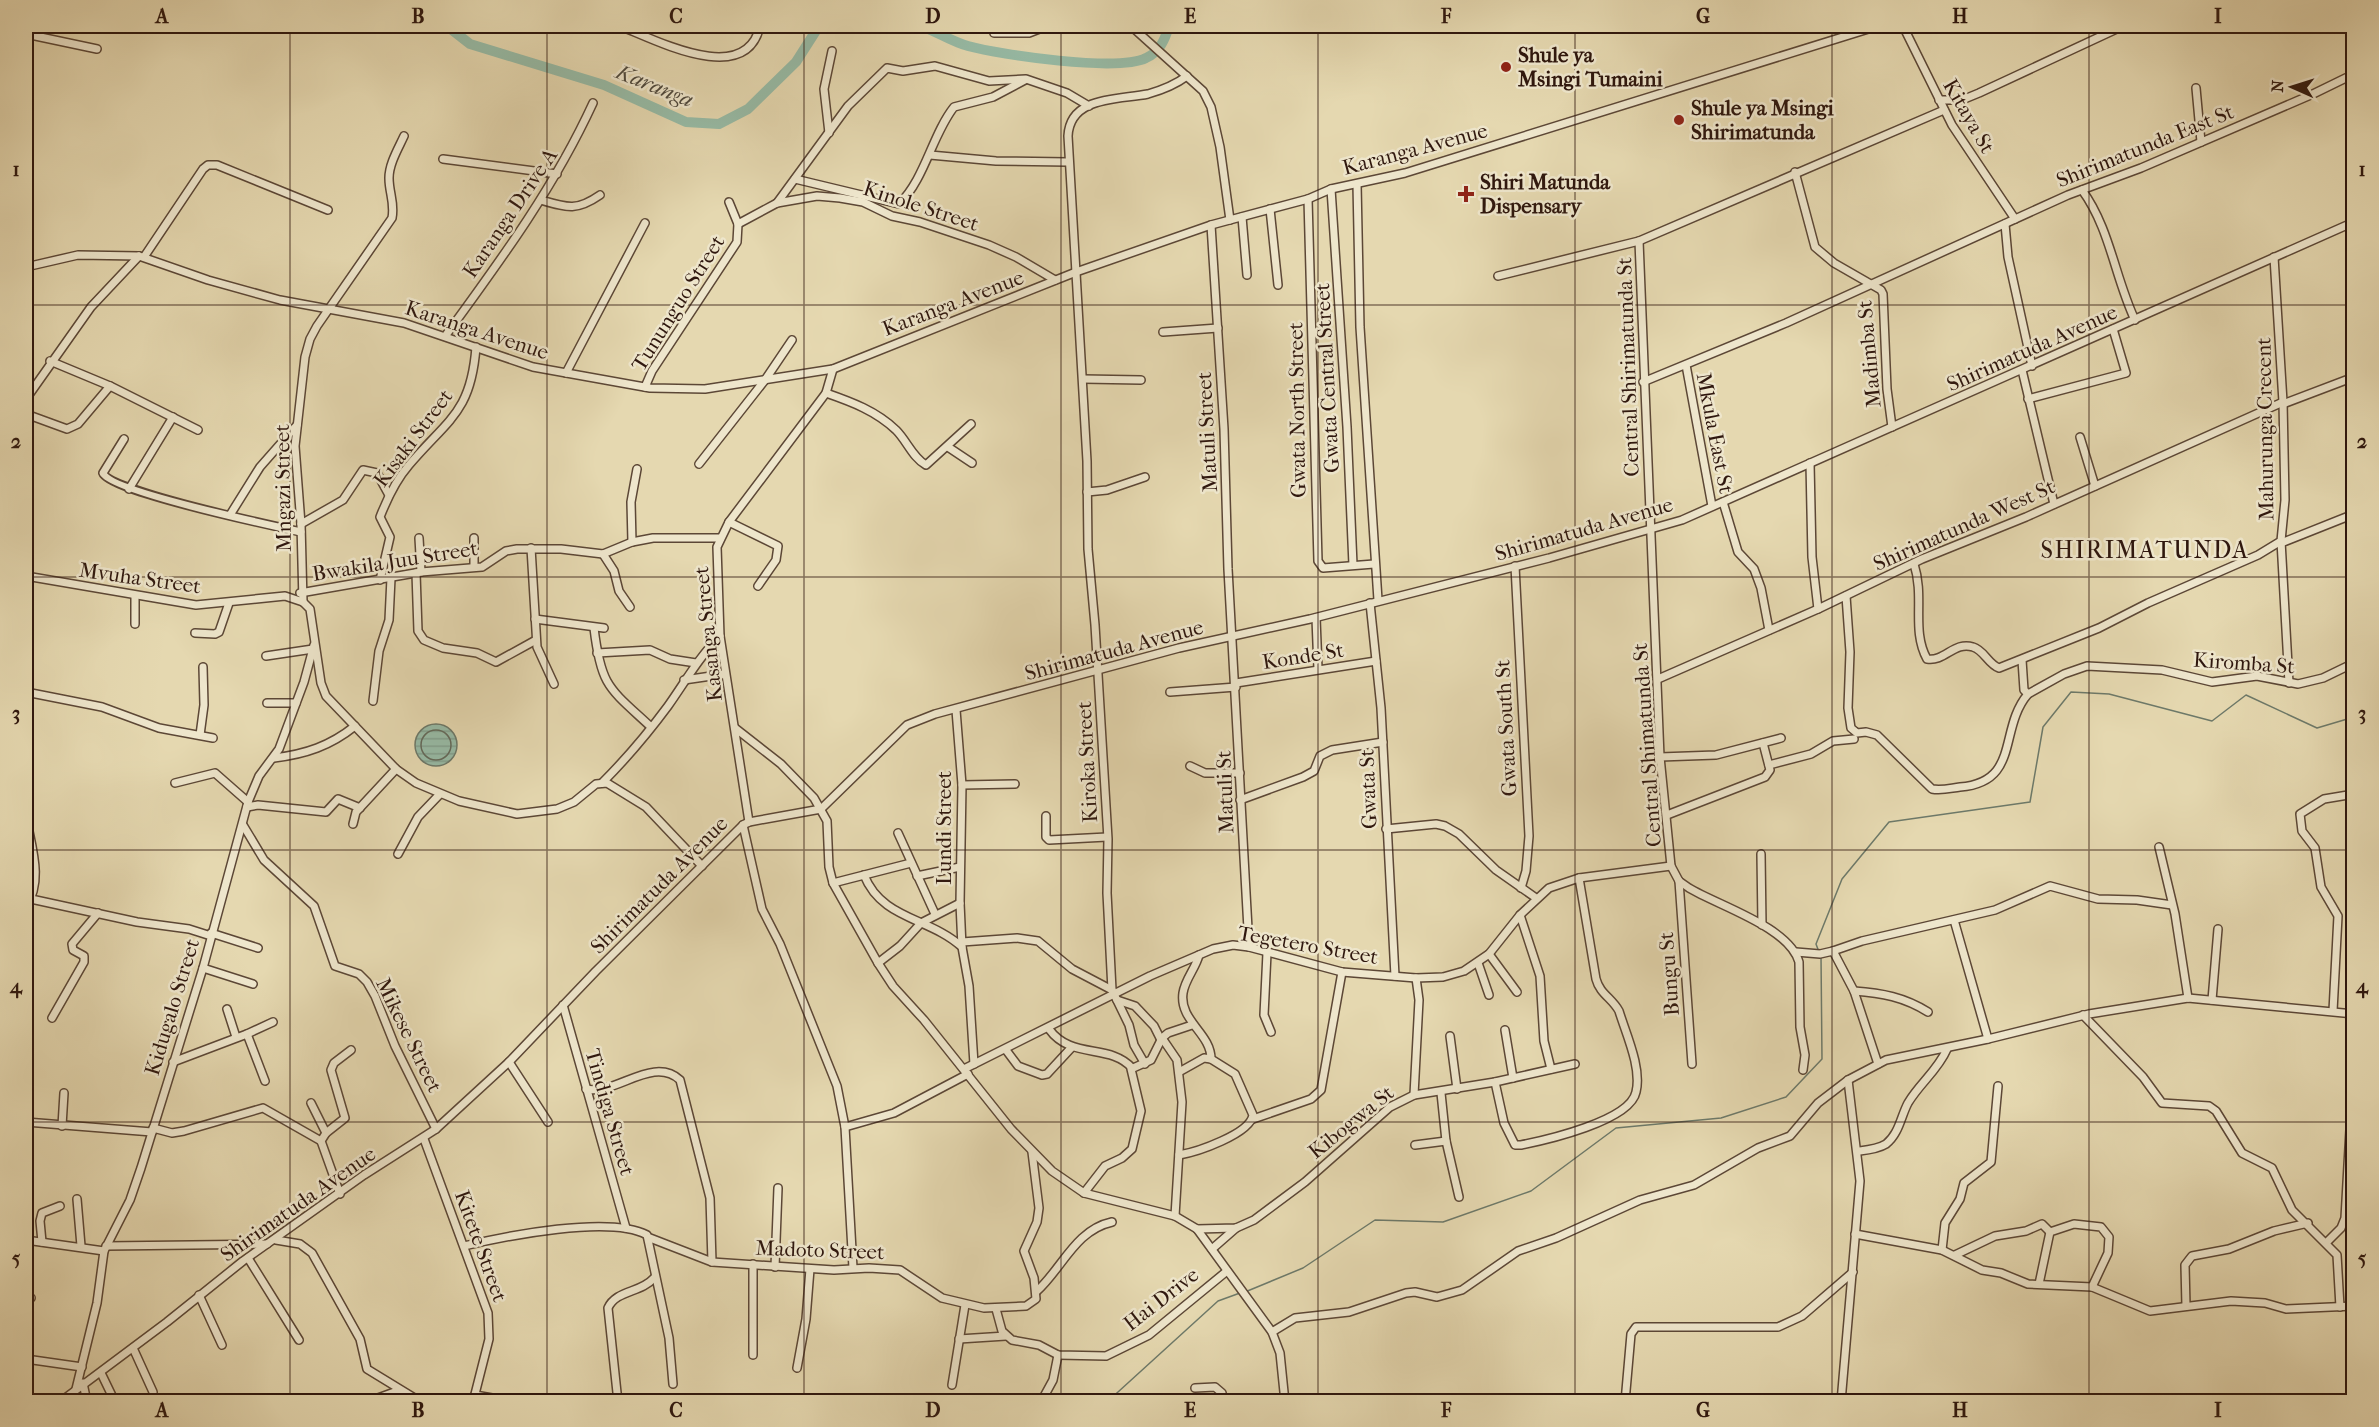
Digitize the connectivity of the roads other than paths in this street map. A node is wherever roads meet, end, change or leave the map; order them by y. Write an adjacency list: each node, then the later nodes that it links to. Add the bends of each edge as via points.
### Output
1 (620, 26): 8 (street)
2 (760, 26): 8 (street, via 756,41 747,48 711,58 696,56)
3 (1047, 26): 10 (street, via 1029,33)
4 (1131, 26): 14 (street)
5 (1878, 26): 30 (street, Karanga Avenue, via 1405,173)
6 (1903, 26): 17 (street, Kitaya St)
7 (2123, 26): 17 (street, via 1962,100)
8 (639, 29)
9 (26, 33): 11 (street)
10 (994, 33)
11 (97, 49)
12 (832, 51): 21 (street, via 824,89)
13 (2354, 74): 23 (street, Shirimatunda East St)
14 (1187, 76): 19 (street, via 1161,90); 42 (street, via 1203,91 1211,107 1221,147)
15 (1026, 79): 19 (street, via 1067,93); 21 (street, via 989,81 935,66 903,71 887,68 848,105); 24 (street, via 993,97 954,107)
16 (2196, 88): 23 (street)
17 (1939, 100): 20 (street, Kitaya St)
18 (593, 103): 28 (street, Karanga Drive A)
19 (1089, 106): 26 (street, Kiroka Street, via 1073,115 1068,123)
20 (1944, 110): 27 (street); 41 (street, Kitaya St)
21 (829, 133): 29 (street)
22 (404, 136): 58 (street, Mngazi Street, via 389,179 392,218)
23 (2201, 141): 32 (street, Shirimatunda East St)
24 (930, 155): 26 (street); 29 (street, via 899,204)
25 (443, 159): 28 (street)
26 (1068, 162): 52 (street, Kiroka Street)
27 (1795, 172): 48 (street); 57 (street, Madimba St, via 1815,247)
28 (557, 174): 35 (street, Karanga Drive A)
29 (795, 179): 37 (street)
30 (1357, 184): 31 (street, Karanga Avenue); 116 (street, Gwata St, via 1360,327)
31 (1331, 189): 34 (street, Karanga Avenue); 118 (street, Gwata Central Street)
32 (2082, 190): 41 (street, Shirimatunda East St); 59 (street, via 2094,207)
33 (600, 195): 35 (street, via 573,208)
34 (1308, 199): 38 (street, Karanga Avenue); 118 (street, Gwata North Street, via 1318,561 1323,567)
35 (541, 201): 63 (street, Karanga Drive A)
36 (729, 202): 45 (street, Tununguo Street)
37 (777, 203): 45 (street, Kinole Street); 55 (street, Kinole Street, via 817,195 863,202 892,216 920,222 1016,257)
38 (1270, 209): 40 (street, Karanga Avenue); 56 (street)
39 (328, 210): 49 (street, via 217,165 208,165)
40 (1242, 217): 42 (street, Karanga Avenue); 53 (street)
41 (2015, 219): 46 (street, Shirimatunda East St)
42 (1230, 220): 47 (street, Karanga Avenue)
43 (2354, 222): 50 (street, Shirimatuda Avenue)
44 (645, 223): 71 (street)
45 (738, 224): 78 (street, Tununguo Street, via 737,242)
46 (2005, 224): 57 (street, Shirimatunda East St); 68 (street, via 2008,257)
47 (1211, 225): 52 (street, Karanga Avenue); 60 (street, Matuli Street)
48 (1639, 241): 54 (street); 76 (street, Central Shirimatunda St)
49 (141, 256): 51 (street, Karanga Avenue, via 78,255); 58 (street, Karanga Avenue, via 247,292); 66 (street, via 104,291)
50 (2274, 256): 59 (street, Shirimatuda Avenue); 82 (street, Mahurunga Crecent)
51 (26, 267)
52 (1076, 272): 55 (street, Karanga Avenue); 73 (street, Kiroka Street)
53 (1247, 275)
54 (1497, 276)
55 (1055, 280): 69 (street, Karanga Avenue)
56 (1278, 285)
57 (1870, 285): 67 (street, Shirimatunda East St); 87 (street, Madimba St, via 1883,294)
58 (331, 309): 63 (street, Karanga Avenue); 86 (street, Mngazi Street, via 310,339)
59 (2135, 320): 61 (street, Shirimatuda Avenue)
60 (1218, 328): 62 (street); 143 (street, Matuli Street)
61 (2113, 329): 68 (street, Shirimatuda Avenue); 81 (street, via 2126,373)
62 (1163, 332)
63 (446, 335): 65 (street, Karanga Avenue)
64 (792, 340): 74 (street)
65 (476, 347): 71 (street, Karanga Avenue, via 533,368); 100 (street, Kisaki Street, via 470,386 453,420 408,466)
66 (50, 361): 77 (street); 80 (street)
67 (1686, 365): 76 (street, Shirimatunda East St); 103 (street, Mkula East St)
68 (2032, 366): 70 (street, Shirimatuda Avenue)
69 (833, 369): 74 (street, Karanga Avenue); 79 (street, Kasanga Street)
70 (2022, 370): 81 (street); 87 (street, Shirimatuda Avenue)
71 (566, 373): 78 (street, Karanga Avenue)
72 (2354, 377): 82 (street, Shirimatunda West St)
73 (1083, 379): 75 (street); 99 (street, Kiroka Street)
74 (765, 380): 78 (street, Karanga Avenue, via 705,389); 94 (street)
75 (1141, 380)
76 (1643, 382): 108 (street, Central Shirimatunda St)
77 (110, 386): 83 (street, via 78,424 67,429); 84 (street)
78 (645, 387)
79 (826, 393): 91 (street, via 879,416 926,465); 106 (street, Kasanga Street)
80 (26, 399)
81 (2028, 399): 102 (street)
82 (2283, 403): 97 (street, Shirimatunda West St); 113 (street, Mahurunga Crecent, via 2285,500)
83 (26, 414)
84 (173, 417): 88 (street); 98 (street)
85 (970, 424): 91 (street)
86 (297, 425): 105 (street, via 260,467); 107 (street, Mngazi Street, via 295,466)
87 (1892, 427): 93 (street, Shirimatuda Avenue)
88 (198, 430)
89 (2080, 437): 97 (street)
90 (124, 439): 98 (street, via 104,475)
91 (948, 447): 92 (street)
92 (972, 463)
93 (1810, 463): 101 (street, Shirimatuda Avenue); 134 (street, via 1810,531)
94 (699, 464)
95 (637, 469): 112 (street, via 631,502)
96 (1145, 477): 99 (street, via 1107,490)
97 (2095, 486): 102 (street, Shirimatunda West St)
98 (129, 489): 105 (street)
99 (1086, 492): 155 (street, Kiroka Street)
100 (389, 495): 107 (street, via 377,474 363,470 343,500); 124 (street, Kisaki Street, via 380,517 390,537)
101 (1723, 501): 103 (street, Shirimatuda Avenue); 140 (street, via 1738,552 1754,569 1761,588)
102 (2054, 504): 117 (street, Shirimatunda West St)
103 (1712, 506): 108 (street, Shirimatuda Avenue)
104 (2354, 514): 113 (street)
105 (230, 515): 107 (street)
106 (729, 522): 111 (street, Kasanga Street); 125 (street, via 778,546 776,560)
107 (301, 528): 126 (street, Mngazi Street)
108 (1651, 529): 119 (street, Shirimatuda Avenue); 157 (street, Central Shimatunda St)
109 (419, 538): 121 (street)
110 (474, 538): 120 (street)
111 (719, 538): 112 (street, Bwakila Juu Street, via 653,538); 142 (street, Kasanga Street, via 716,559)
112 (632, 542): 115 (street, Bwakila Juu Street)
113 (2281, 542): 149 (street, Mahurunga Crecent, via 2115,621); 159 (street)
114 (531, 548): 115 (street, Bwakila Juu Street); 120 (street, Bwakila Juu Street, via 507,551 482,567); 135 (street)
115 (603, 554): 133 (street)
116 (1374, 564): 118 (street, Gwata North Street); 130 (street, Gwata St)
117 (1914, 564): 129 (street, Shirimatunda West St); 149 (street, Mahurunga Crecent, via 1920,582 1920,643 1927,659 1943,656 1956,647 1970,646 1999,668)
118 (1353, 565)
119 (1515, 566): 130 (street, Shirimatuda Avenue); 215 (street, Gwata South St, via 1528,836)
120 (474, 567): 121 (street, Bwakila Juu Street)
121 (418, 572): 123 (street, Bwakila Juu Street); 145 (street, via 418,631 431,645 477,653 496,662)
122 (26, 576): 127 (street, Mvuha Street)
123 (391, 578): 124 (street, Bwakila Juu Street); 165 (street, via 389,620 378,659)
124 (380, 580): 126 (street, Bwakila Juu Street)
125 (758, 586)
126 (303, 592): 128 (street, Bwakila Juu Street); 131 (street, Mngazi Street)
127 (135, 596): 132 (street, Mvuha Street, via 196,605); 137 (street)
128 (285, 596): 131 (street, Mvuha Street); 132 (street, Mvuha Street)
129 (1846, 596): 134 (street, Shirimatunda West St); 164 (street, via 1851,728 1857,734 1877,735 1932,789 1972,786 1996,774 2003,763 2015,712)
130 (1374, 601): 136 (street, Shirimatuda Avenue); 150 (street, Gwata St)
131 (303, 602): 144 (street, via 314,620)
132 (229, 603): 141 (street, via 219,632)
133 (630, 607)
134 (1818, 609): 140 (street, Shirimatunda West St)
135 (535, 618): 138 (street); 145 (street)
136 (1316, 618): 143 (street, Shirimatuda Avenue); 154 (street)
137 (135, 624)
138 (594, 628): 139 (street); 147 (street)
139 (604, 628)
140 (1769, 630): 157 (street, Shirimatunda West St)
141 (195, 633)
142 (720, 636): 151 (street); 156 (street, Kasanga Street)
143 (1233, 637): 155 (street, Shirimatuda Avenue); 161 (street, Matuli St)
144 (315, 640): 146 (street, Kidugalo Street); 169 (street, via 326,696)
145 (536, 640): 160 (street)
146 (313, 650): 148 (street); 167 (street, Kidugalo Street)
147 (597, 653): 151 (street, via 651,650 670,659); 170 (street, via 607,684)
148 (266, 656)
149 (2022, 660): 164 (street, via 2024,690)
150 (1376, 661): 154 (street, Konde St); 176 (street, Gwata St)
151 (696, 663): 158 (street)
152 (2354, 663): 159 (street, Kiromba St, via 2308,683)
153 (203, 667): 172 (street)
154 (1318, 669): 161 (street, Konde St)
155 (1097, 671): 168 (street, Shirimatuda Avenue); 202 (street, Kiroka Street)
156 (725, 674): 158 (street); 171 (street, Kasanga Street)
157 (1658, 679): 178 (street, Central Shimatunda St)
158 (684, 680): 170 (street)
159 (2289, 683): 164 (street, Kiromba St, via 2257,676 2212,682 2162,670 2087,666)
160 (554, 684)
161 (1236, 685): 163 (street, Konde St); 183 (street, Matuli St)
162 (26, 692): 172 (street, via 102,707 151,726)
163 (1170, 692)
164 (2028, 694)
165 (373, 701)
166 (267, 703): 167 (street)
167 (296, 703): 179 (street, Kidugalo Street)
168 (956, 710): 187 (street, Lundi Street); 193 (street, Shirimatuda Avenue, via 907,725)
169 (355, 726): 179 (street, via 315,750); 182 (street)
170 (651, 727): 185 (street)
171 (735, 728): 193 (street, via 789,771); 198 (street, Kasanga Street)
172 (200, 735): 173 (street)
173 (213, 738)
174 (1781, 738): 177 (street)
175 (1854, 739): 180 (street, via 1833,741 1811,754)
176 (1383, 742): 190 (street, via 1332,750 1320,756 1314,771 1303,777); 200 (street, Gwata St)
177 (1763, 743): 178 (street, via 1716,755); 180 (street)
178 (1660, 757): 194 (street, Central Shimatunda St)
179 (274, 758): 191 (street, Kidugalo Street, via 259,776)
180 (1769, 765): 194 (street, via 1765,777)
181 (1190, 766): 183 (street, via 1205,773)
182 (396, 770): 189 (street); 192 (street)
183 (1239, 772): 190 (street, Matuli St)
184 (175, 783): 191 (street, via 215,773)
185 (602, 783): 189 (street, via 574,802 540,813 492,810); 207 (street, via 646,807)
186 (1016, 784): 187 (street)
187 (962, 785): 209 (street, Lundi Street)
188 (2354, 794): 252 (street, via 2324,799 2300,814 2302,831 2315,848 2321,887 2338,916)
189 (440, 795): 204 (street, via 418,817)
190 (1240, 800): 230 (street, Matuli St)
191 (248, 804): 192 (street, via 326,812 338,799); 199 (street, Kidugalo Street)
192 (360, 808): 197 (street)
193 (821, 809): 198 (street, Shirimatuda Avenue); 214 (street, via 827,821)
194 (1666, 815): 208 (street, Central Shimatunda St)
195 (26, 816): 217 (street, via 36,878)
196 (1046, 816): 202 (street, via 1049,840)
197 (353, 824)
198 (746, 824): 207 (street, Shirimatuda Avenue); 300 (street, Kasanga Street, via 762,909 831,1069)
199 (243, 825): 228 (street, Kidugalo Street); 301 (street, Mikese Street, via 264,860 314,906 335,966 359,974 367,982)
200 (1386, 830): 215 (street, via 1445,826); 241 (street, Gwata St)
201 (898, 833): 206 (street)
202 (1107, 837): 246 (street, Kiroka Street)
203 (2159, 847): 219 (street)
204 (398, 854)
205 (1761, 854): 226 (street)
206 (911, 863): 210 (street); 211 (street)
207 (702, 866): 250 (street, Shirimatuda Avenue)
208 (1671, 866): 212 (street, Tegetero Street); 213 (street, Central Shimatunda St)
209 (960, 867): 211 (street); 218 (street, Lundi Street)
210 (864, 875): 214 (street); 225 (street, via 871,892 882,903)
211 (917, 876): 222 (street)
212 (1579, 878): 216 (street, Tegetero Street, via 1549,888); 288 (street, via 1596,979 1600,991 1620,1011 1635,1070 1635,1098 1622,1109 1578,1131 1515,1145)
213 (1679, 881): 226 (street); 278 (street, Bungu St)
214 (833, 883): 237 (street)
215 (1521, 888): 216 (street)
216 (1536, 898): 223 (street, Tegetero Street)
217 (31, 899): 220 (street); 221 (street)
218 (960, 903): 222 (street); 229 (street, Lundi Street)
219 (2172, 905): 224 (street, via 2098,899 2050,886 2012,904); 248 (street)
220 (26, 907)
221 (98, 913): 228 (street); 256 (street, via 72,944 84,956 84,962)
222 (935, 914): 225 (street)
223 (1520, 915): 235 (street, Tegetero Street); 281 (street, via 1540,976 1544,1041)
224 (1954, 920): 232 (street); 266 (street)
225 (921, 923): 229 (street); 237 (street)
226 (1762, 925): 233 (street)
227 (2218, 929): 249 (street)
228 (211, 935): 231 (street); 239 (street, Kidugalo Street)
229 (962, 944): 246 (street, via 1000,939 1038,941 1072,969); 275 (street, Lundi Street)
230 (1249, 947): 234 (street, Tegetero Street); 236 (street, Tegetero Street, via 1233,945)
231 (258, 948)
232 (1833, 951): 233 (street); 244 (street)
233 (1796, 952): 282 (street)
234 (1267, 953): 240 (street, Tegetero Street); 261 (street, via 1264,1015)
235 (1489, 954): 238 (street, Tegetero Street); 245 (street)
236 (1199, 955): 246 (street, Tegetero Street); 258 (street, via 1183,996)
237 (878, 963): 283 (street)
238 (1478, 963): 242 (street, Tegetero Street, via 1443,977); 247 (street)
239 (202, 968): 243 (street); 273 (street, Kidugalo Street)
240 (1342, 972): 241 (street, Tegetero Street); 296 (street, via 1321,1089 1311,1099)
241 (1395, 976): 242 (street, Tegetero Street)
242 (1416, 978): 294 (street, via 1419,1000)
243 (253, 984)
244 (1854, 991): 253 (street, via 1886,993); 279 (street)
245 (1517, 992)
246 (1115, 995): 259 (street, Tegetero Street); 265 (street, via 1135,1006); 276 (street, Kiroka Street)
247 (1489, 995)
248 (2188, 998): 249 (street); 255 (street)
249 (2212, 1000): 252 (street)
250 (563, 1005): 274 (street, Shirimatuda Avenue); 290 (street, Tindiga Street)
251 (227, 1009): 264 (street)
252 (2334, 1011): 254 (street)
253 (1928, 1012)
254 (2354, 1014)
255 (2083, 1015): 266 (street); 320 (street, via 2143,1077 2162,1103 2209,1106 2216,1111 2242,1153 2272,1168 2289,1206)
256 (51, 1018)
257 (273, 1022): 262 (street)
258 (1192, 1024): 265 (street); 271 (street, via 1209,1043)
259 (1049, 1029): 267 (street); 270 (street, Tegetero Street)
260 (1505, 1030): 285 (street)
261 (1272, 1032)
262 (247, 1034): 264 (street); 287 (street)
263 (1450, 1036): 291 (street)
264 (236, 1037): 273 (street)
265 (1161, 1039): 276 (street, via 1154,1056); 284 (street, via 1173,1050)
266 (1988, 1040): 268 (street)
267 (1072, 1047): 270 (street, via 1042,1075 1018,1066); 280 (street, via 1120,1059)
268 (1947, 1049): 279 (street); 308 (street, via 1938,1067 1907,1104 1893,1137 1884,1145)
269 (351, 1050): 303 (street, via 334,1063 331,1071 345,1118)
270 (1006, 1050): 275 (street, Tegetero Street)
271 (1211, 1059): 284 (street, via 1204,1058); 296 (street, via 1235,1074)
272 (2354, 1059): 311 (street)
273 (173, 1062): 302 (street, Kidugalo Street)
274 (508, 1062): 298 (street); 301 (street, Shirimatuda Avenue)
275 (974, 1064): 283 (street, Tegetero Street)
276 (1145, 1064): 280 (street)
277 (1575, 1064): 281 (street, Kibogwa St)
278 (1692, 1064)
279 (1878, 1064): 286 (street)
280 (1132, 1068): 314 (street, via 1141,1111 1132,1149 1105,1166)
281 (1551, 1069): 285 (street, Kibogwa St)
282 (1803, 1070)
283 (966, 1072): 300 (street, Tegetero Street, via 894,1113); 309 (street)
284 (1179, 1072): 310 (street)
285 (1513, 1078): 288 (street, Kibogwa St)
286 (1848, 1080): 308 (street); 356 (street, via 1818,1103 1782,1142 1758,1148 1694,1185 1640,1200 1518,1251 1462,1290 1437,1297 1406,1293 1349,1312 1296,1318)
287 (265, 1081)
288 (1495, 1082): 291 (street, Kibogwa St)
289 (1998, 1086): 336 (street, via 1991,1162 1964,1183 1945,1223)
290 (586, 1089): 321 (street, Tindiga Street); 339 (street, via 596,1090 640,1075 661,1073 680,1080 710,1198)
291 (1457, 1089): 293 (street, Kibogwa St)
292 (64, 1093): 299 (street)
293 (1441, 1093): 294 (street, Kibogwa St); 306 (street)
294 (1414, 1095): 322 (street, Kibogwa St, via 1390,1107 1305,1182 1254,1220)
295 (310, 1103): 303 (street)
296 (1253, 1119): 310 (street, via 1232,1136)
297 (26, 1122): 299 (street)
298 (548, 1122)
299 (62, 1126): 302 (street)
300 (845, 1127): 342 (street, Kasanga Street)
301 (436, 1129): 304 (street, Shirimatuda Avenue)
302 (152, 1130): 305 (street, via 172,1133 263,1108); 334 (street, Kidugalo Street, via 130,1200)
303 (326, 1133): 305 (street)
304 (424, 1139): 313 (street, Shirimatuda Avenue); 333 (street, Kitete Street)
305 (321, 1141): 313 (street)
306 (1446, 1141): 307 (street); 315 (street)
307 (1415, 1145)
308 (1858, 1151): 325 (street, via 1860,1180)
309 (1032, 1152): 314 (street); 349 (street, via 1039,1209 1024,1251)
310 (1179, 1155): 318 (street)
311 (2351, 1158): 330 (street, via 2345,1218)
312 (778, 1188): 341 (street)
313 (340, 1194): 328 (street, Shirimatuda Avenue)
314 (1084, 1194): 318 (street)
315 (1459, 1197)
316 (77, 1199): 332 (street)
317 (60, 1206): 329 (street, via 42,1213)
318 (1175, 1216): 323 (street)
319 (1112, 1222): 349 (street, Madoto Street, via 1082,1236)
320 (2308, 1223): 330 (street); 352 (street, via 2229,1249 2192,1256 2185,1265)
321 (626, 1228): 326 (street); 333 (street, via 517,1233)
322 (1236, 1228): 323 (street, Kibogwa St); 335 (street)
323 (1197, 1229): 335 (street)
324 (2050, 1232): 337 (street, via 2042,1224 2026,1231 2004,1233); 347 (street); 348 (street, via 2074,1224 2101,1227 2107,1233 2108,1252)
325 (1855, 1234): 336 (street); 345 (street)
326 (650, 1238): 339 (street, Madoto Street); 346 (street)
327 (26, 1240): 329 (street)
328 (276, 1240): 331 (street, Shirimatuda Avenue); 373 (street, via 300,1244 312,1254 360,1339 367,1368)
329 (42, 1242): 332 (street)
330 (2326, 1243): 354 (street, via 2337,1255)
331 (267, 1244): 334 (street); 338 (street, Shirimatuda Avenue)
332 (81, 1246): 334 (street)
333 (465, 1246): 375 (street, Kitete Street, via 490,1322)
334 (105, 1248): 365 (street, Kidugalo Street)
335 (1212, 1249): 344 (street)
336 (1942, 1250): 337 (street)
337 (1955, 1255): 347 (street, via 1976,1268)
338 (248, 1258): 350 (street, Shirimatuda Avenue); 358 (street)
339 (712, 1262): 340 (street, Madoto Street)
340 (753, 1264): 341 (street, Madoto Street); 362 (street)
341 (775, 1267): 343 (street, Madoto Street)
342 (853, 1268): 343 (street, Madoto Street); 351 (street, Madoto Street, via 900,1270 942,1298)
343 (810, 1269): 366 (street)
344 (1227, 1271): 356 (street); 363 (street, Hai Drive, via 1149,1335 1117,1353 1095,1358)
345 (1853, 1272): 386 (street, via 1802,1316 1778,1327 1636,1327 1631,1334); 387 (street)
346 (654, 1278): 369 (street, via 668,1329); 382 (street, via 642,1290 618,1296 608,1308)
347 (2039, 1284): 348 (street)
348 (2092, 1287): 352 (street, via 2144,1310)
349 (1036, 1292): 355 (street, Madoto Street, via 1036,1299 1026,1306)
350 (199, 1295): 360 (street); 361 (street, Shirimatuda Avenue)
351 (965, 1305): 355 (street, Madoto Street); 359 (street)
352 (2186, 1306): 354 (street, via 2247,1301 2286,1309)
353 (2354, 1306): 354 (street)
354 (2340, 1307)
355 (996, 1309): 357 (street)
356 (1272, 1332): 385 (street, via 1280,1353)
357 (1006, 1336): 359 (street); 363 (street, Hai Drive)
358 (299, 1340)
359 (959, 1340): 370 (street)
360 (222, 1345)
361 (133, 1348): 367 (street, Shirimatuda Avenue); 374 (street)
362 (753, 1355)
363 (1058, 1355): 383 (street, via 1053,1380)
364 (26, 1359): 365 (street)
365 (82, 1367): 372 (street, Kidugalo Street)
366 (797, 1368)
367 (100, 1373): 368 (street, Shirimatuda Avenue); 378 (street)
368 (83, 1383): 372 (street, Shirimatuda Avenue); 377 (street)
369 (673, 1384)
370 (952, 1385)
371 (1194, 1388): 384 (street, via 1215,1387)
372 (76, 1389): 376 (street, Shirimatuda Avenue)
373 (400, 1390): 379 (street); 380 (street)
374 (153, 1392)
375 (474, 1398): 381 (street)
376 (60, 1401)
377 (87, 1401)
378 (115, 1401)
379 (367, 1401)
380 (421, 1401)
381 (516, 1401)
382 (618, 1401)
383 (1041, 1401)
384 (1224, 1401)
385 (1285, 1401)
386 (1625, 1401)
387 (1841, 1401)

